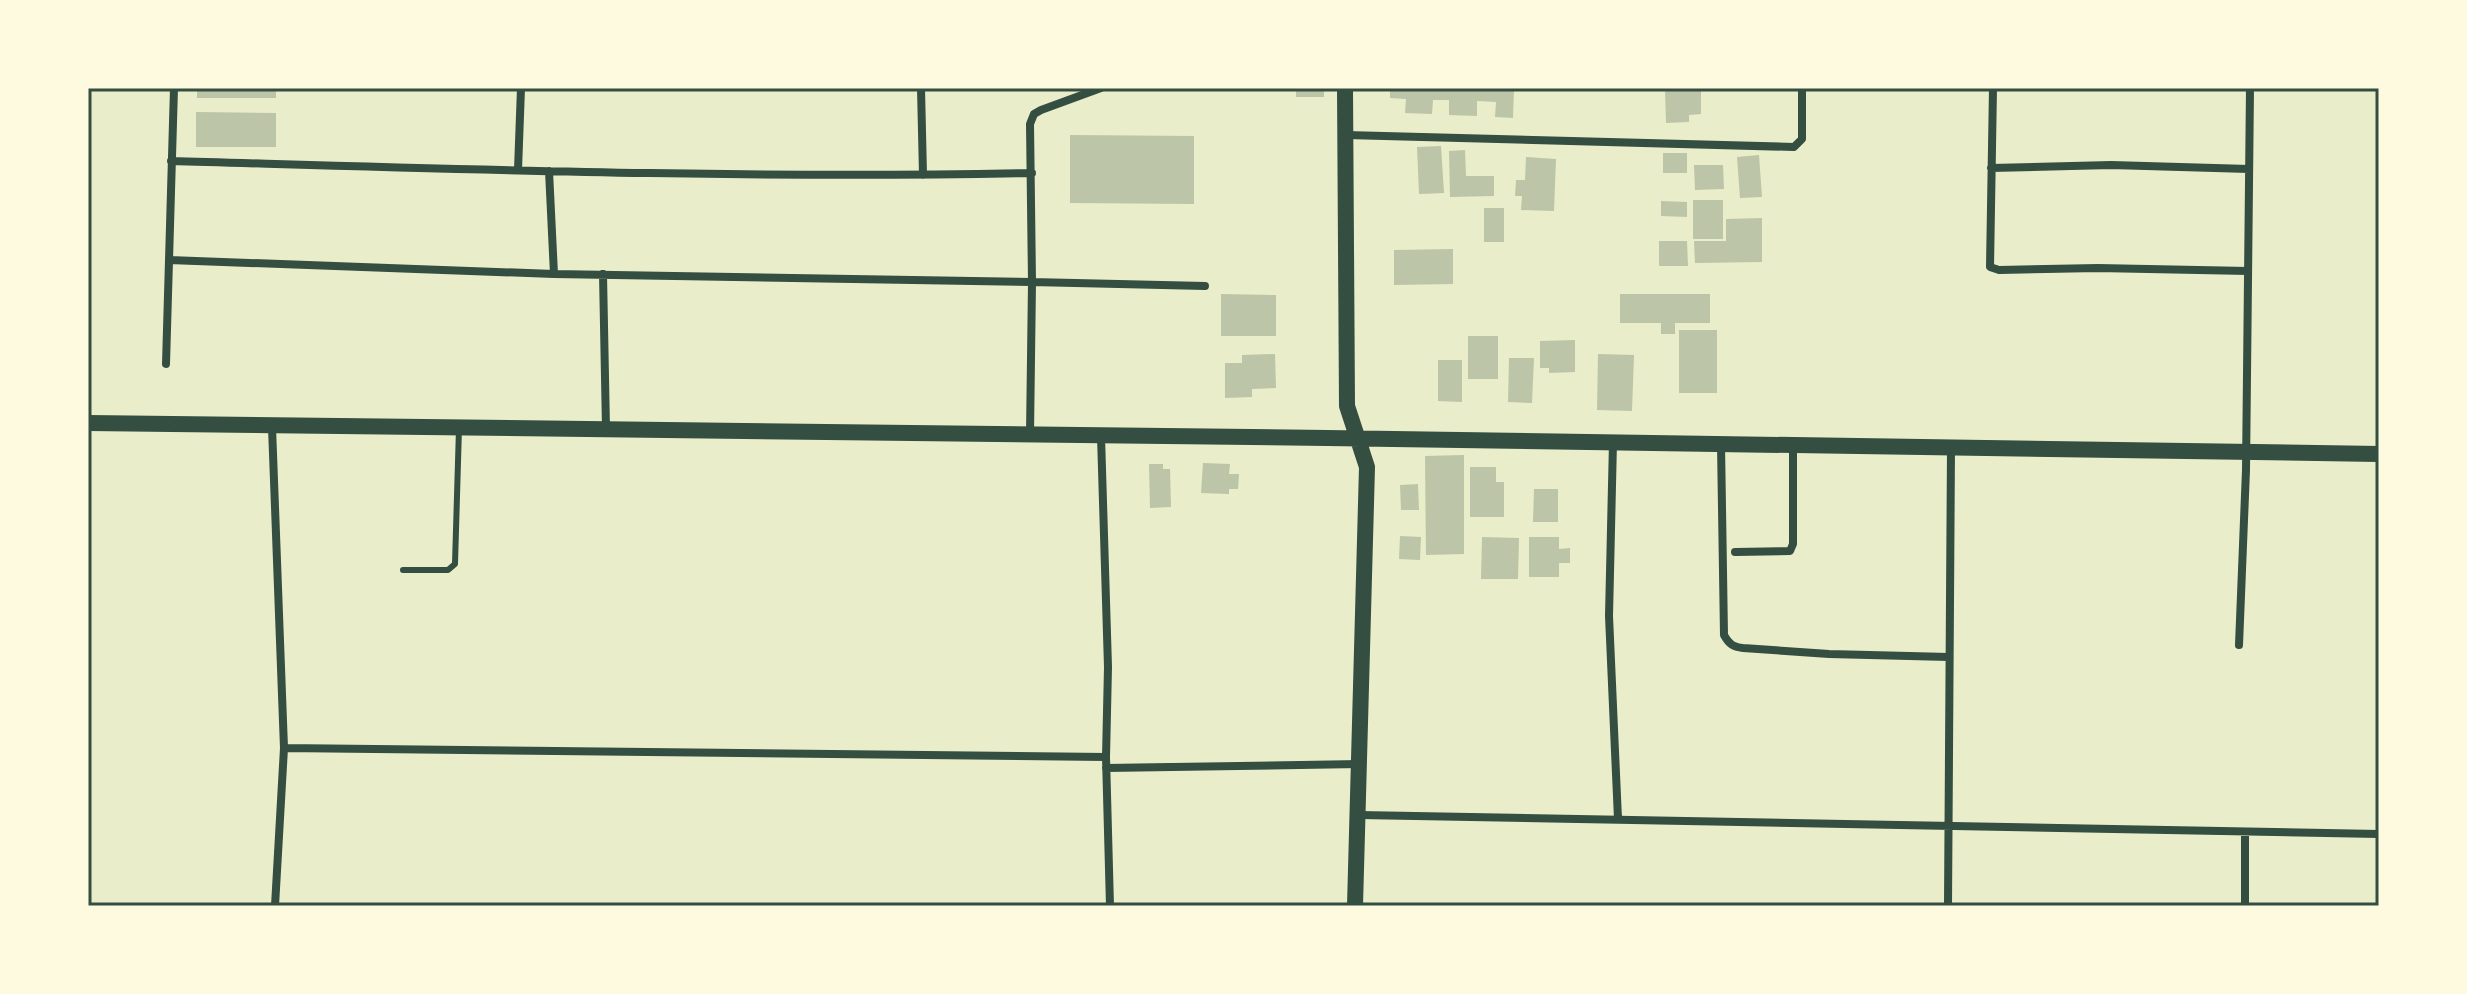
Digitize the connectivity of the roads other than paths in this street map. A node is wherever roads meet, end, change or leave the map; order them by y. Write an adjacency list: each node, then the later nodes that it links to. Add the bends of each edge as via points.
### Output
1 (174, 88): 10 (street)
2 (521, 88): 13 (street)
3 (921, 88): 16 (street)
4 (1101, 88): 15 (street, via 1034,114)
5 (1345, 88): 9 (main road)
6 (1802, 88): 9 (street, via 1802,139 1794,147)
7 (1993, 88): 11 (street)
8 (2250, 88): 12 (street)
9 (1345, 135): 30 (main road, via 1347,406)
10 (171, 161): 13 (street); 17 (street)
11 (1991, 168): 12 (street); 18 (street, via 1994,269)
12 (2249, 169): 18 (street)
13 (518, 170): 14 (street)
14 (549, 171): 16 (street); 19 (street)
15 (1032, 173): 16 (street); 21 (street)
16 (923, 175)
17 (169, 260): 19 (street); 23 (street)
18 (2248, 271): 35 (street)
19 (554, 274): 20 (street)
20 (603, 274): 21 (street); 27 (street)
21 (1032, 282): 22 (street); 28 (street)
22 (1205, 286)
23 (166, 364)
24 (88, 423): 25 (main road)
25 (272, 427): 26 (main road); 41 (street)
26 (459, 428): 27 (main road); 38 (lane, via 455,564 448,570)
27 (606, 429): 28 (main road)
28 (1030, 434): 29 (main road)
29 (1101, 435): 30 (main road); 42 (street)
30 (1357, 438): 31 (main road); 43 (main road, via 1367,467)
31 (1613, 442): 32 (main road); 46 (street, via 1609,616)
32 (1721, 444): 33 (main road); 40 (street, via 1727,641 1743,648)
33 (1793, 445): 34 (main road); 37 (street, via 1790,551)
34 (1951, 448): 35 (main road); 40 (street)
35 (2245, 452): 36 (main road); 39 (street)
36 (2379, 454)
37 (1735, 552)
38 (403, 570)
39 (2239, 645)
40 (1949, 657): 47 (street)
41 (284, 748): 42 (street); 50 (street)
42 (1106, 757): 44 (street)
43 (1360, 764): 44 (street); 45 (main road)
44 (1106, 768): 51 (street)
45 (1359, 815): 46 (street); 52 (main road)
46 (1618, 819): 47 (street)
47 (1949, 826): 48 (street); 53 (street)
48 (2245, 832): 49 (street); 54 (street)
49 (2379, 834)
50 (275, 906)
51 (1110, 906)
52 (1355, 906)
53 (1948, 906)
54 (2245, 906)

